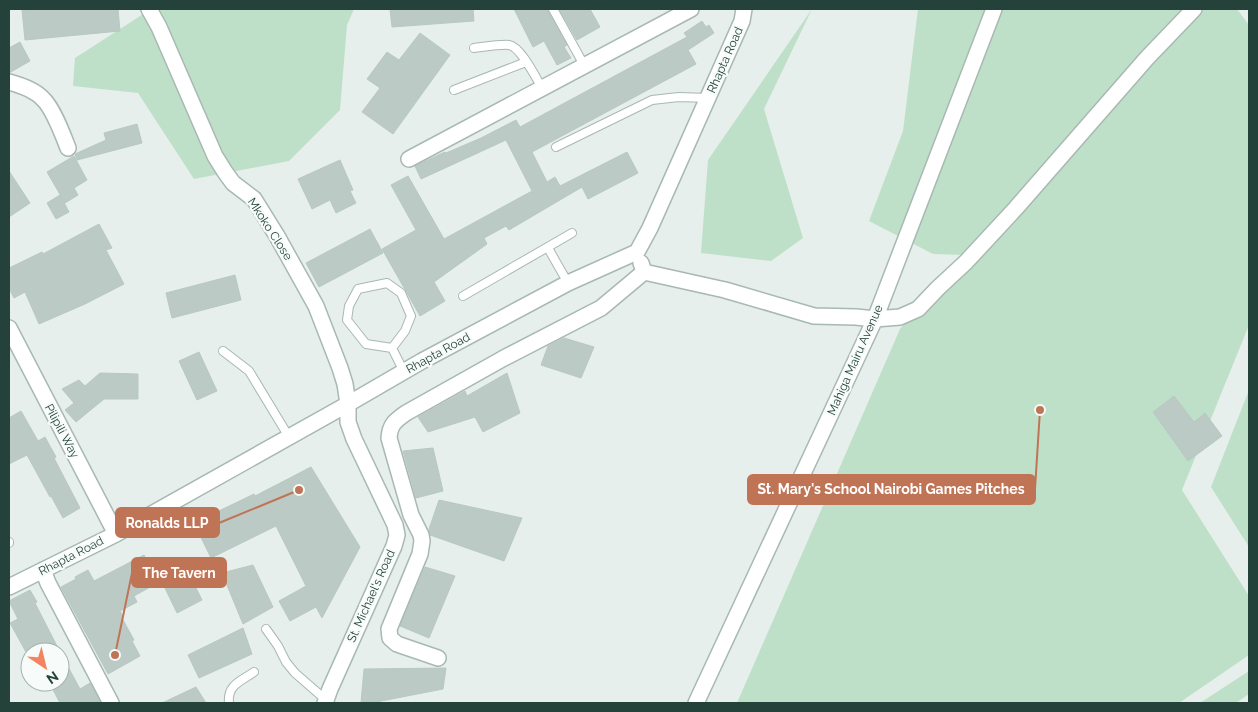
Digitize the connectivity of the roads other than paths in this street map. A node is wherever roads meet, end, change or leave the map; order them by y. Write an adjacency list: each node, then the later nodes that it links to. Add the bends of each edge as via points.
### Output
1 (149, 9): 28 (street, Mkoko Close, via 215,156 233,182 254,199 316,306 340,368)
2 (553, 9): 9 (lane)
3 (691, 9): 9 (street)
4 (744, 9): 13 (street, Rhapta Road, via 742,21)
5 (994, 9): 23 (street, Mahiga Mairu Avenue)
6 (1194, 9): 23 (street, via 1010,215 918,309 900,317)
7 (474, 48): 8 (lane, via 510,45 521,53)
8 (526, 62): 11 (lane); 12 (lane)
9 (584, 65): 11 (street)
10 (9, 82): 15 (street, via 21,85 44,99)
11 (542, 88): 16 (street)
12 (454, 90)
13 (708, 98): 14 (lane, via 652,100); 19 (street, Rhapta Road)
14 (556, 147)
15 (68, 148)
16 (409, 159)
17 (572, 233): 18 (lane)
18 (548, 248): 21 (lane); 22 (lane)
19 (637, 252): 20 (street); 21 (street, Rhapta Road)
20 (644, 272): 23 (street, via 725,290 814,316); 34 (street, via 601,308 406,413 390,429 389,438 411,515 422,541 420,554 389,629 390,638 397,644)
21 (568, 283): 27 (street, Rhapta Road)
22 (463, 296)
23 (875, 319): 39 (street, Mahiga Mairu Avenue)
24 (9, 328): 30 (street, Pilipili Way)
25 (392, 348): 25 (lane, via 406,331 411,316 400,293 387,282 358,289 349,306 347,320 366,344); 27 (lane)
26 (223, 351): 29 (lane, via 249,371)
27 (404, 372): 28 (street, Rhapta Road)
28 (348, 404): 29 (street, Rhapta Road); 36 (street, St. Michael's Road, via 348,422 354,439 397,535)
29 (289, 437): 30 (street, Rhapta Road)
30 (116, 534): 31 (street, Rhapta Road)
31 (43, 570): 32 (street, Rhapta Road); 37 (street)
32 (9, 587)
33 (266, 629): 36 (lane, via 295,674)
34 (438, 658)
35 (254, 672): 38 (lane, via 232,687)
36 (326, 702)
37 (111, 703)
38 (229, 703)
39 (696, 703)

